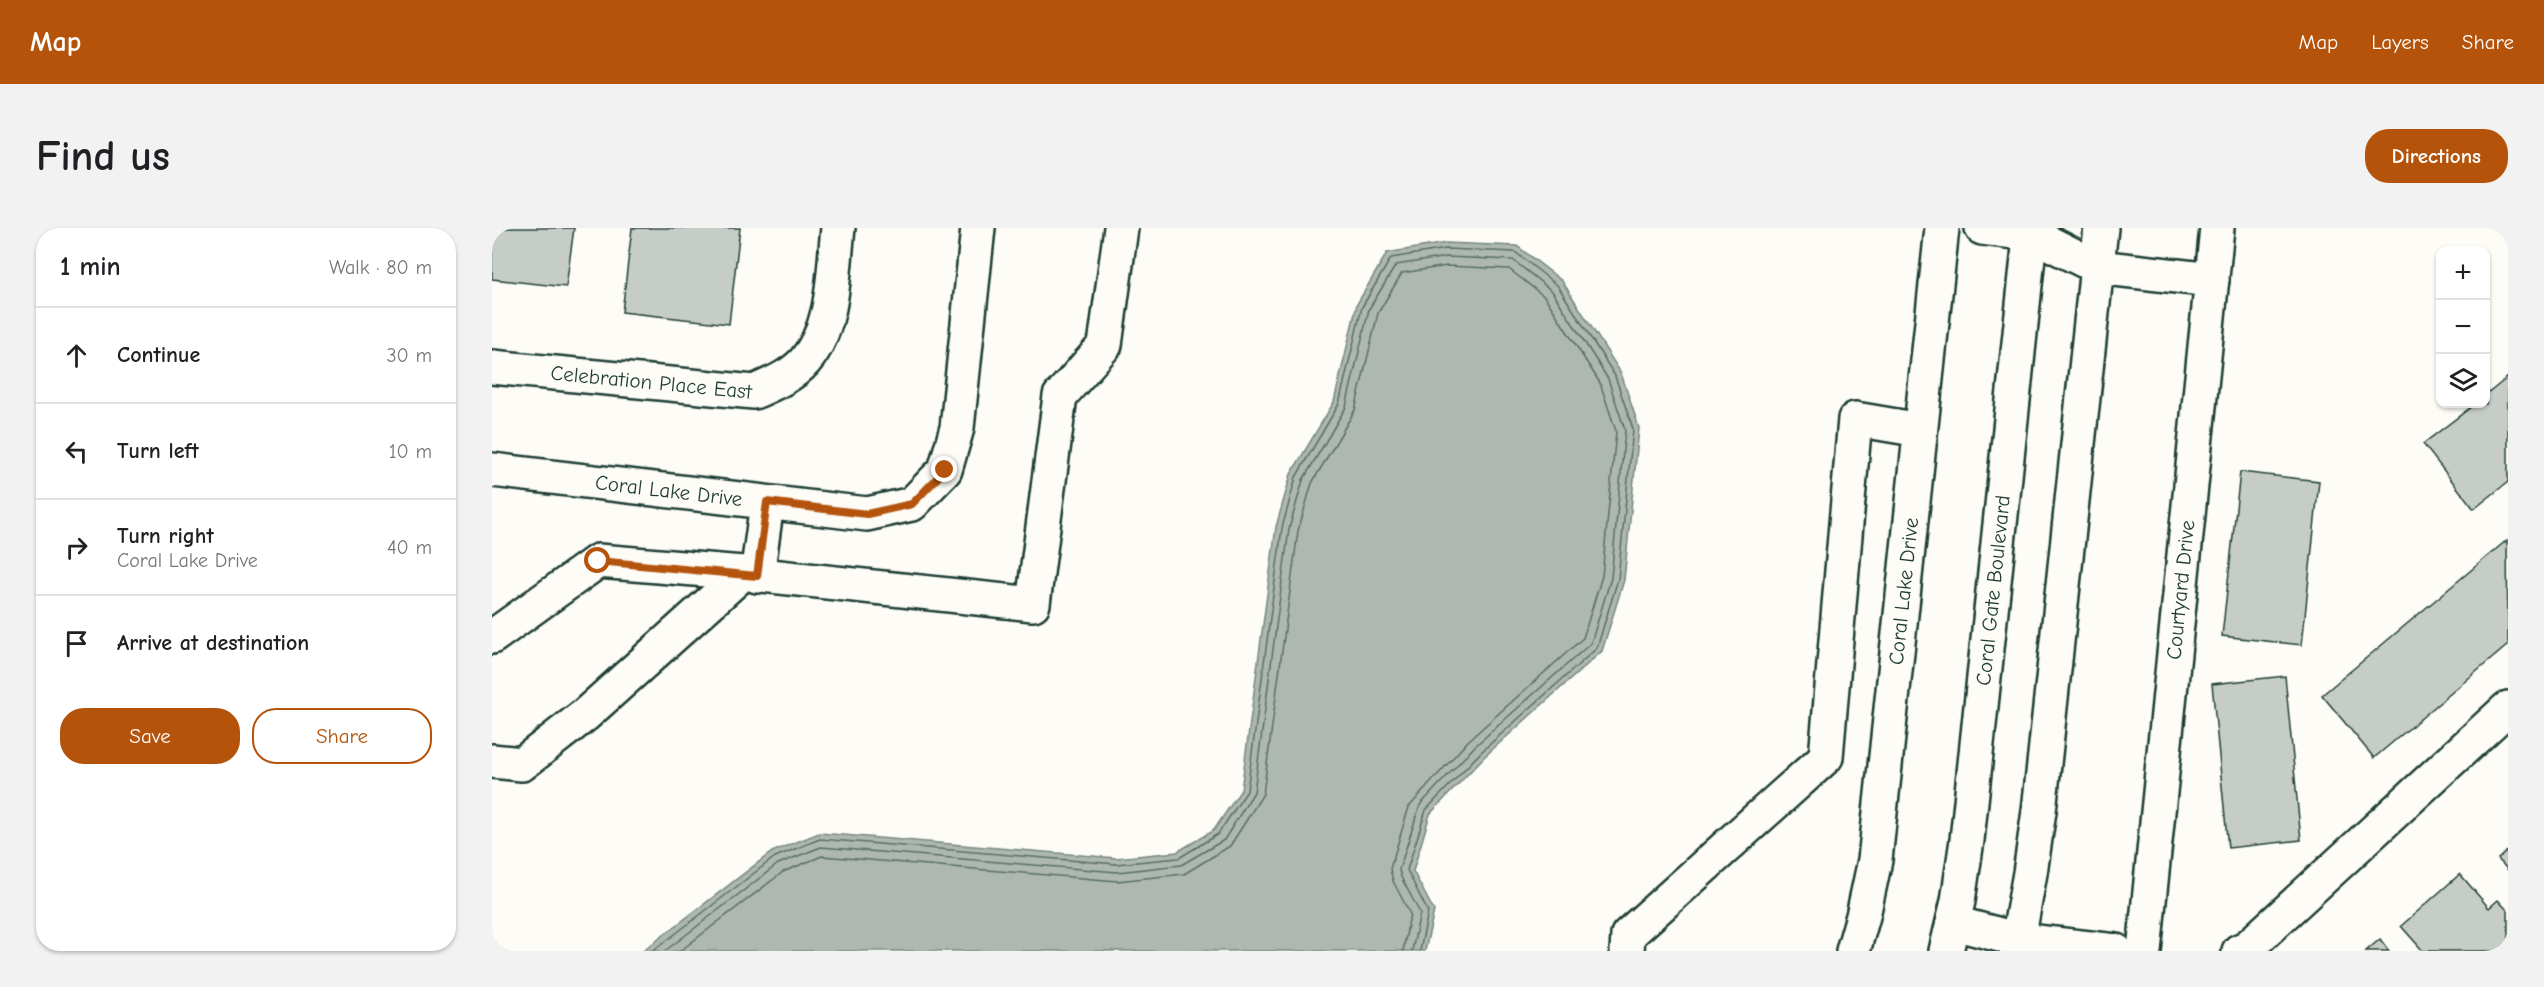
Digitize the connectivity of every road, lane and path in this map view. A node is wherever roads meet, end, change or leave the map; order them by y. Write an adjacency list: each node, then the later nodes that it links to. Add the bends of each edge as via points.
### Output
1 (838, 228): 11 (street, Celebration Place East, via 830,305 820,340 804,362 779,381 754,392)
2 (978, 228): 14 (street, Coral Lake Drive, via 957,428 945,470 912,504 867,514)
3 (1121, 228): 15 (street, via 1105,345 1059,396 1033,604)
4 (1942, 228): 12 (street, Coral Lake Drive)
5 (1982, 228): 8 (street)
6 (2101, 228): 9 (street)
7 (2217, 228): 10 (street, Courtyard Drive)
8 (2035, 230): 9 (street); 19 (street, Coral Gate Boulevard, via 1967,840)
9 (2097, 267): 10 (street); 20 (street, via 2039,811)
10 (2212, 280): 24 (street, Courtyard Drive)
11 (492, 367)
12 (1920, 430): 21 (street, via 1855,419 1826,757 1628,935); 22 (street, Coral Lake Drive, via 1875,860)
13 (492, 470): 14 (street, Coral Lake Drive)
14 (767, 502): 15 (street)
15 (750, 574): 16 (street, via 598,561); 18 (street, via 522,764)
16 (492, 637)
17 (2508, 708): 25 (street, via 2248,947)
18 (492, 762)
19 (1950, 937): 20 (street)
20 (2017, 945): 23 (street)
21 (1627, 951)
22 (1853, 951)
23 (2116, 951)
24 (2144, 951)
25 (2238, 951)

